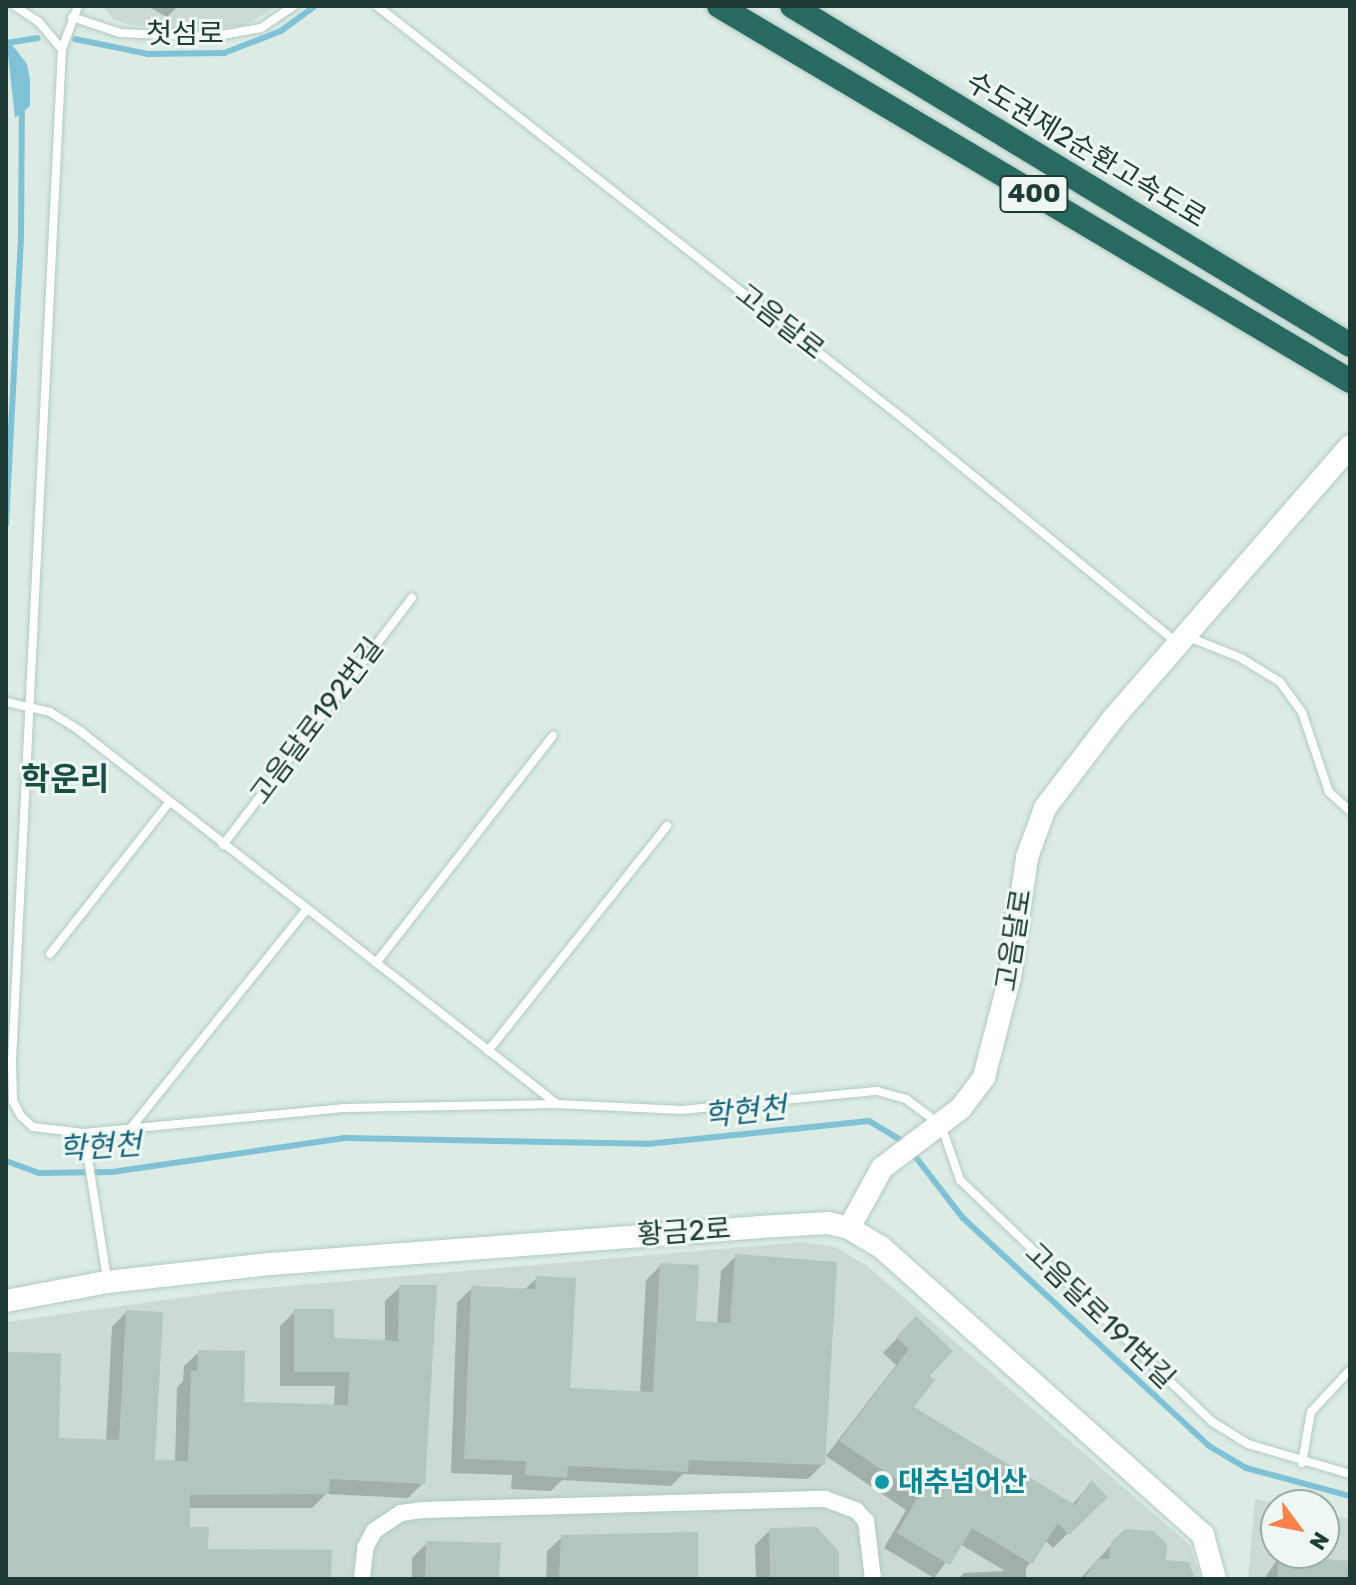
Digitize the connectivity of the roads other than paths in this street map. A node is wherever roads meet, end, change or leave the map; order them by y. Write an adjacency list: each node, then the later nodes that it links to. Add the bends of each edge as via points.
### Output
1 (15, 6): 8 (lane, via 39,22)
2 (78, 6): 7 (lane)
3 (294, 6): 7 (lane, 첫섬로, via 261,28 211,37 120,33)
4 (377, 6): 13 (lane, 고음달로)
5 (719, 6): 10 (highway, 400)
6 (792, 6): 9 (highway, 수도권제2순환고속도로 / 400)
7 (72, 17): 8 (lane)
8 (62, 49): 15 (lane)
9 (1350, 345)
10 (1350, 381)
11 (1350, 446): 13 (street, 고음달로)
12 (412, 598): 20 (lane, 고음달로192번길)
13 (1182, 640): 18 (lane, 고음달로, via 1241,658 1280,682 1302,712 1329,792); 27 (street, 고음달로, via 1045,808 1027,857 991,1060 975,1093)
14 (6, 702): 15 (lane)
15 (29, 705): 17 (lane, via 80,731); 28 (lane, via 13,1101 33,1127)
16 (553, 736): 23 (lane)
17 (169, 803): 20 (lane); 22 (lane)
18 (1350, 811)
19 (667, 826): 24 (lane)
20 (223, 845): 21 (lane)
21 (305, 911): 23 (lane); 26 (lane)
22 (50, 954)
23 (376, 963): 24 (lane)
24 (488, 1051): 25 (lane)
25 (557, 1104): 26 (lane, via 345,1108); 27 (lane, via 682,1110 877,1091 906,1099)
26 (130, 1129): 28 (lane)
27 (934, 1130): 29 (street, 고음달로, via 894,1158 871,1184); 33 (lane, 고음달로191번길, via 960,1180 1211,1421 1248,1444)
28 (84, 1133): 30 (lane)
29 (849, 1228): 30 (street, 황금2로, via 828,1223 759,1227 270,1264); 37 (street, 황금2로, via 881,1247 1197,1529 1212,1553)
30 (107, 1282): 31 (street, 황금2로)
31 (6, 1301)
32 (1350, 1370): 33 (lane, via 1311,1412)
33 (1302, 1463): 34 (lane, 고음달로191번길)
34 (1350, 1474)
35 (362, 1579): 36 (street, via 365,1548 374,1531 384,1521 411,1512 825,1499 856,1510 866,1521)
36 (873, 1579)
37 (1215, 1579)

